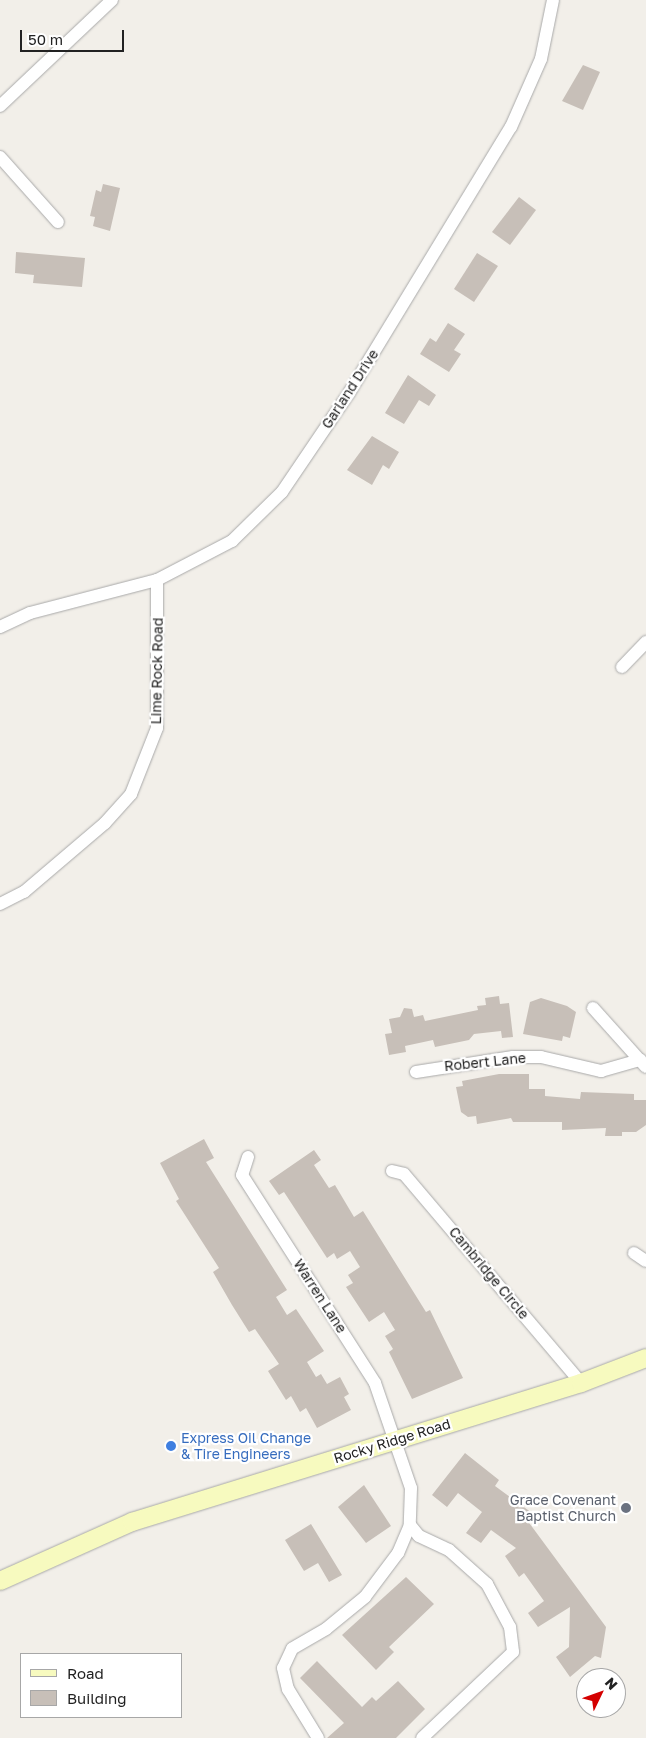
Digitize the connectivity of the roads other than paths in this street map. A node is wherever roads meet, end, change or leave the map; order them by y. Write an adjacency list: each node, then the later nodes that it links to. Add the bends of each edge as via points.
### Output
1 (112, 0): 3 (street)
2 (553, 0): 6 (street, Garland Drive, via 541,58 511,127 349,393 282,492 232,540)
3 (0, 106)
4 (0, 157): 5 (street)
5 (58, 222)
6 (157, 580): 7 (street, Garland Drive, via 30,613); 10 (street, Lime Rock Road, via 157,728 131,794 105,823 24,892)
7 (0, 627)
8 (646, 642): 9 (street)
9 (622, 667)
10 (0, 904)
11 (593, 1008): 12 (street)
12 (643, 1064): 13 (street, Robert Lane, via 601,1072 541,1057 513,1057)
13 (416, 1072)
14 (248, 1157): 20 (street, Warren Lane, via 242,1175 374,1383)
15 (392, 1171): 19 (street, Cambridge Circle, via 404,1174)
16 (634, 1253): 17 (street)
17 (646, 1261)
18 (646, 1358): 19 (main road, Rocky Ridge Road)
19 (581, 1383): 20 (main road, Rocky Ridge Road)
20 (392, 1440): 21 (street, via 411,1488); 22 (main road, Rocky Ridge Road, via 132,1522)
21 (410, 1525): 23 (street, via 398,1553 365,1597 326,1629 292,1649 283,1668 288,1689); 24 (street, via 419,1536 449,1550 487,1584 510,1627 513,1652)
22 (0, 1581)
23 (318, 1738)
24 (422, 1738)

